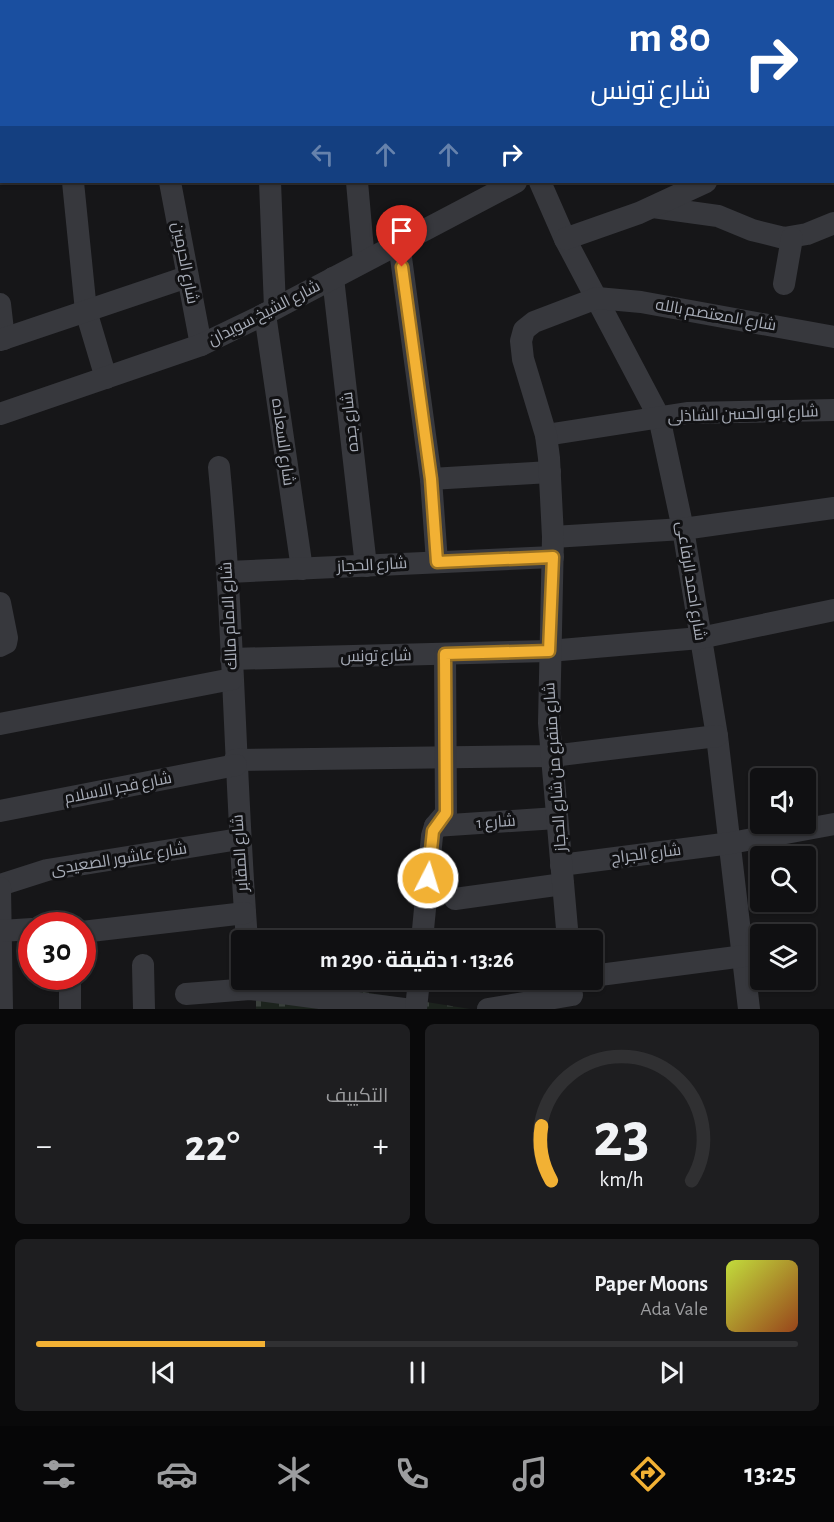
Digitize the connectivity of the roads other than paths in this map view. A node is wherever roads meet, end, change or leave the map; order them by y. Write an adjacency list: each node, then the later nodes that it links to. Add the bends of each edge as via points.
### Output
1 (73, 183): 19 (street)
2 (170, 183): 14 (street, شارع الحرمين)
3 (270, 183): 20 (street)
4 (357, 183): 13 (street)
5 (514, 183): 12 (street, شارع الشيخ سويدان)
6 (540, 183): 11 (street, شارع احمد الرفاعى)
7 (704, 183): 8 (street)
8 (653, 207): 10 (street, via 718,216 752,230); 11 (street)
9 (834, 223): 10 (street)
10 (792, 238): 16 (street)
11 (565, 239): 17 (street, شارع احمد الرفاعى)
12 (399, 243): 13 (street, شارع الشيخ سويدان); 31 (street)
13 (364, 261): 15 (street, شارع الشيخ سويدان)
14 (187, 277): 19 (street); 23 (street, شارع الحرمين)
15 (333, 278): 20 (street, شارع الشيخ سويدان); 36 (street, شارع جده)
16 (784, 284)
17 (597, 298): 21 (street, شارع المعتصم بالله, via 641,302); 27 (street, شارع احمد الرفاعى); 28 (street, شارع متفرع من شارع الحجاز, via 534,322 524,330 523,359)
18 (0, 304): 22 (street)
19 (86, 311): 22 (street); 24 (street)
20 (270, 311): 23 (street, شارع الشيخ سويدان); 37 (street, شارع السعاده)
21 (834, 337)
22 (2, 340)
23 (201, 345): 24 (street, شارع الشيخ سويدان)
24 (106, 378): 26 (street, شارع الشيخ سويدان)
25 (834, 410): 27 (street, شارع ابو الحسن الشاذلى)
26 (0, 414)
27 (659, 417): 28 (street, شارع ابو الحسن الشاذلى); 33 (street, شارع احمد الرفاعى)
28 (546, 435): 30 (street, شارع متفرع من شارع الحجاز)
29 (219, 467): 38 (street, شارع الامام مالك)
30 (550, 472): 31 (street); 34 (street, شارع متفرع من شارع الحجاز)
31 (431, 479): 35 (street)
32 (834, 508): 33 (street, شارع الحجاز)
33 (683, 529): 34 (street, شارع الحجاز); 41 (street, شارع احمد الرفاعى)
34 (553, 547): 35 (street, شارع الحجاز); 43 (street, شارع متفرع من شارع الحجاز)
35 (437, 562): 36 (street, شارع الحجاز)
36 (366, 566): 37 (street, شارع الحجاز)
37 (302, 569): 38 (street, شارع الحجاز)
38 (228, 572): 45 (street, شارع الامام مالك)
39 (0, 603): 42 (street, via 7,638)
40 (834, 610): 41 (street, شارع تونس)
41 (700, 638): 43 (street, شارع تونس); 47 (street, شارع احمد الرفاعى)
42 (0, 646)
43 (549, 651): 44 (street, شارع تونس); 48 (street, شارع متفرع من شارع الحجاز)
44 (445, 654): 45 (street, شارع تونس); 49 (street)
45 (231, 669): 46 (street, شارع تونس); 50 (street, شارع الامام مالك)
46 (0, 724)
47 (717, 736): 48 (street, شارع فجر الاسلام); 56 (street, شارع احمد الرفاعى)
48 (552, 756): 49 (street, شارع فجر الاسلام); 52 (street, شارع متفرع من شارع الحجاز)
49 (446, 757): 50 (street, شارع فجر الاسلام); 54 (street, via 446,813)
50 (235, 763): 51 (street, شارع فجر الاسلام); 55 (street, شارع المقابر)
51 (0, 811)
52 (557, 818): 54 (street, شارع 1); 57 (street, شارع متفرع من شارع الحجاز)
53 (834, 824): 56 (street, شارع الجراج)
54 (435, 826): 64 (street)
55 (239, 839): 58 (street, شارع عاشور الصعيدى, via 47,870); 60 (street, شارع المقابر)
56 (731, 843): 57 (street, شارع الجراج); 67 (street, شارع احمد الرفاعى)
57 (562, 874): 59 (street, شارع الجراج); 65 (street, شارع متفرع من شارع الحجاز)
58 (0, 886): 66 (street)
59 (455, 899)
60 (245, 913): 62 (street); 63 (street, شارع المقابر)
61 (18, 930): 66 (street)
62 (96, 930)
63 (246, 930)
64 (423, 930)
65 (567, 930)
66 (1, 931): 75 (street)
67 (744, 956): 69 (street); 81 (street, شارع احمد الرفاعى)
68 (143, 965): 77 (street)
69 (603, 975)
70 (70, 990): 76 (street)
71 (418, 990): 79 (street)
72 (250, 993): 73 (street); 78 (street)
73 (186, 994)
74 (572, 995): 80 (street)
75 (2, 1009)
76 (70, 1009)
77 (144, 1009)
78 (404, 1009)
79 (416, 1009)
80 (488, 1009)
81 (749, 1009)

